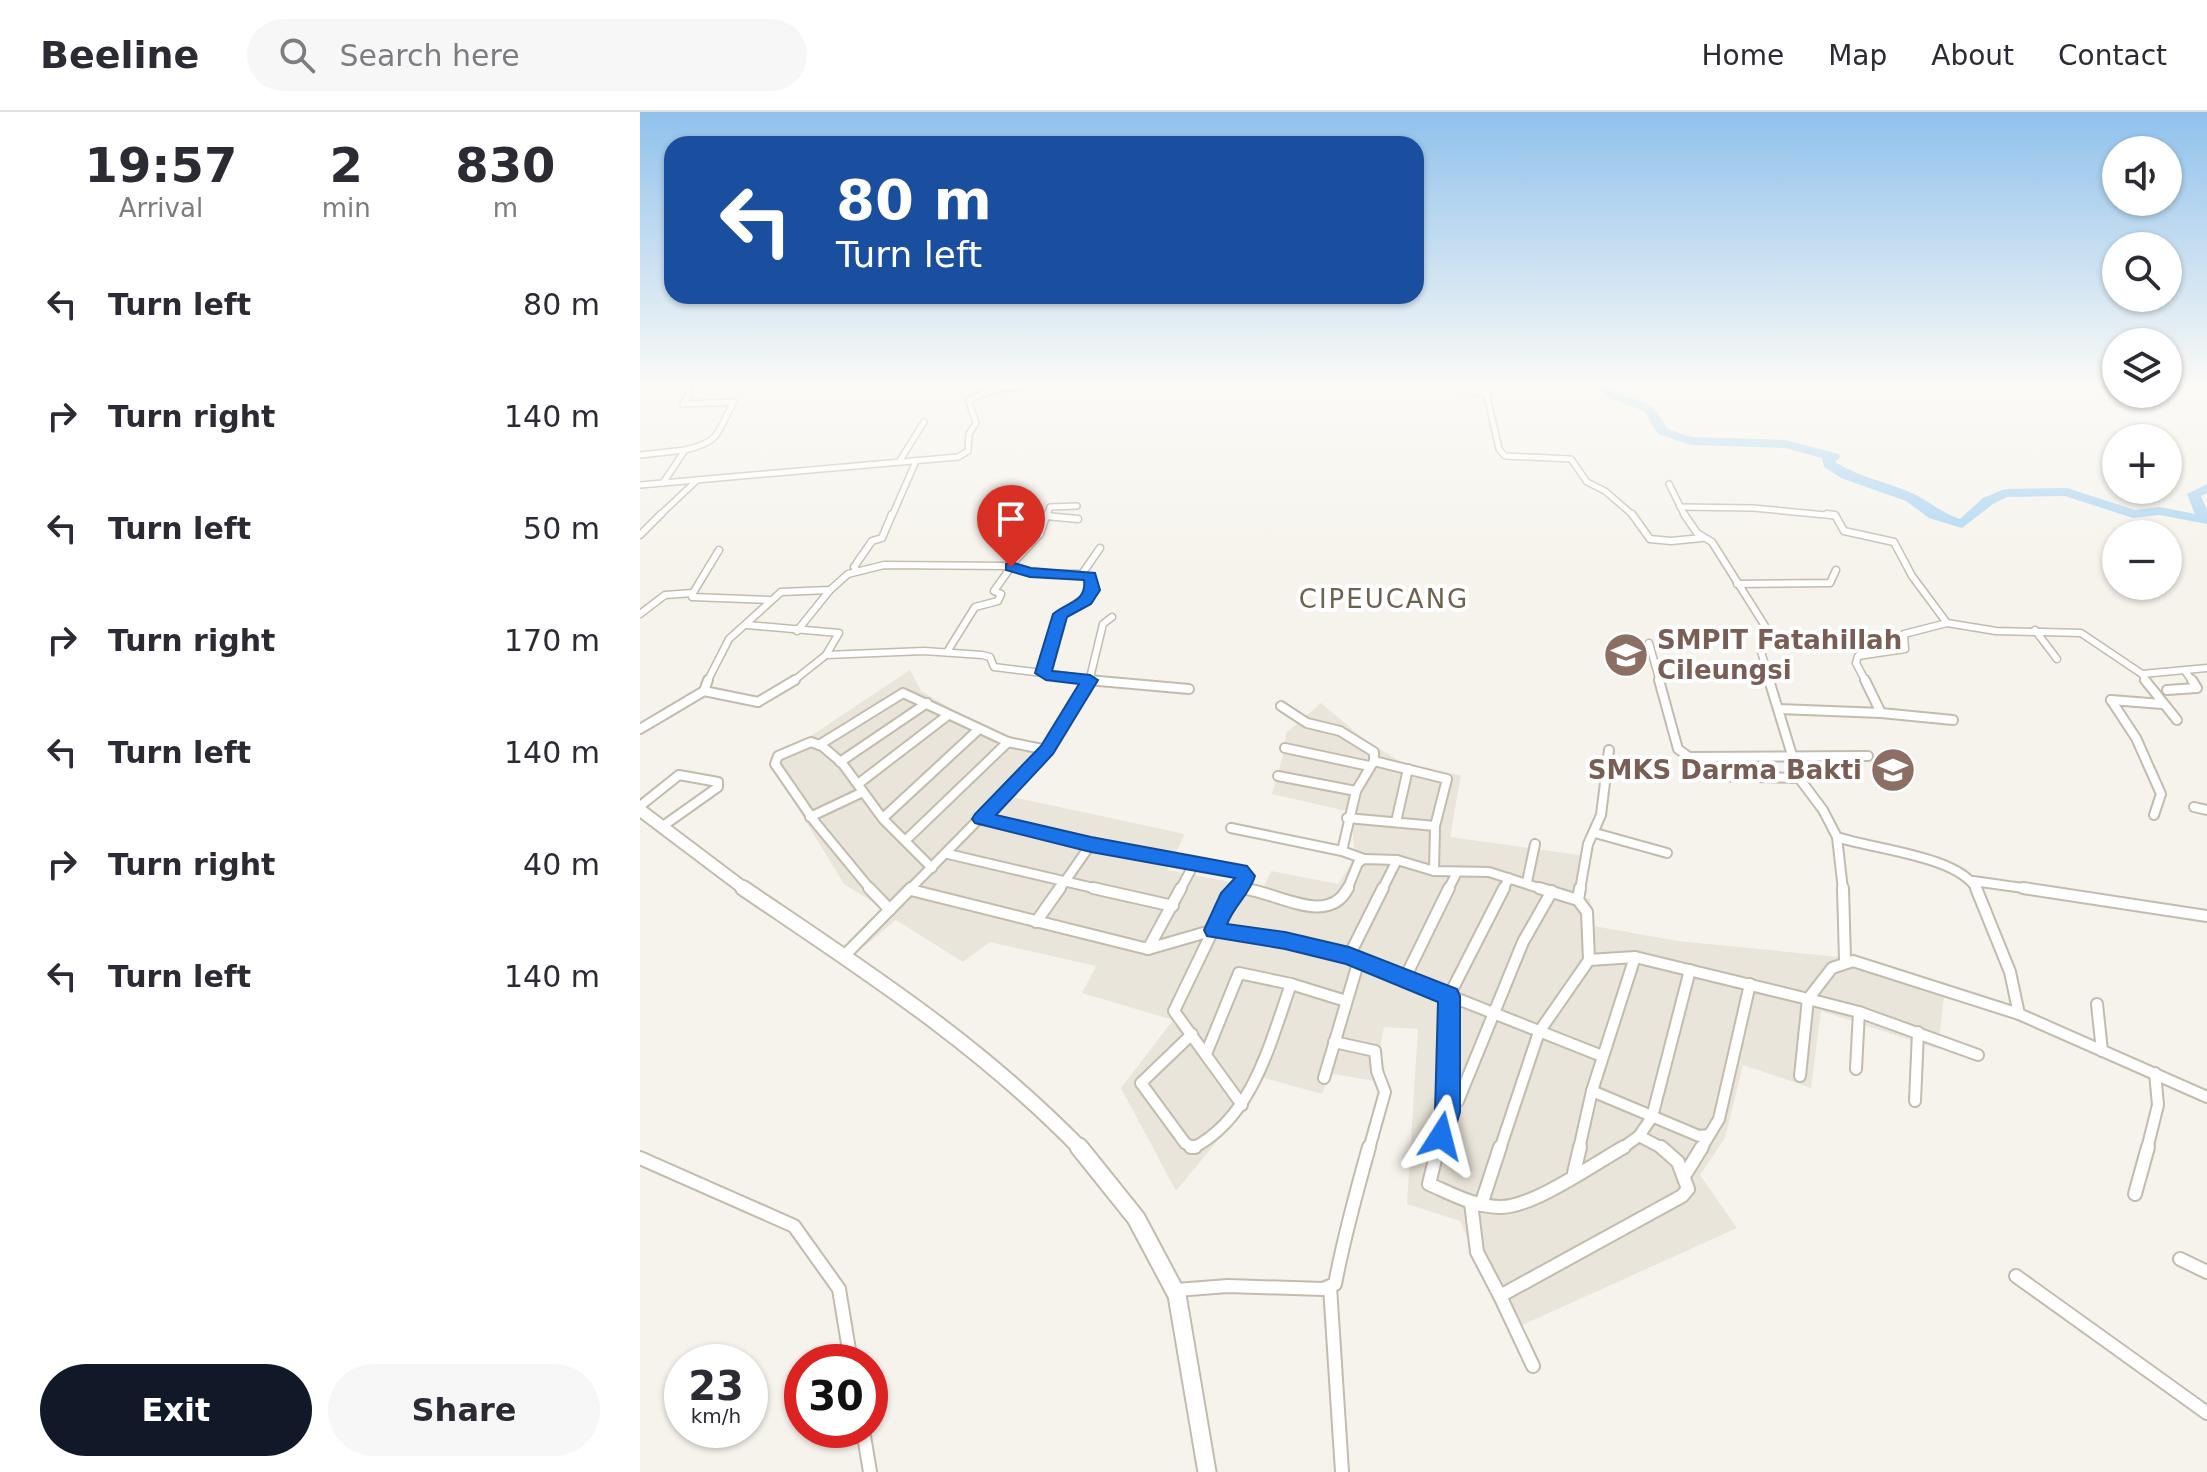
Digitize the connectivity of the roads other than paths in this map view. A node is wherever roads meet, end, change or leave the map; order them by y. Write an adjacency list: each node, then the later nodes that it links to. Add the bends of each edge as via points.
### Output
1 (701, 446): 5 (street)
2 (909, 446): 8 (street)
3 (967, 446): 7 (street, via 966,454 953,459)
4 (1498, 446): 18 (street, via 1505,456 1571,459 1587,482 1629,510 1650,539)
5 (685, 450): 6 (street); 10 (street)
6 (640, 455)
7 (916, 461): 8 (street); 23 (street, via 882,537 870,543 854,567)
8 (899, 462): 9 (street)
9 (696, 481): 10 (street); 17 (street)
10 (663, 483): 12 (street)
11 (1669, 484): 14 (street)
12 (640, 485)
13 (1077, 506): 15 (street, via 1052,506)
14 (1680, 507): 18 (street); 31 (street, via 1835,515 1844,531 1895,544)
15 (1046, 516): 16 (street); 21 (street, via 1040,534)
16 (1078, 519)
17 (640, 535)
18 (1702, 538): 25 (street, via 1712,542)
19 (1100, 548): 24 (street)
20 (719, 550): 27 (street)
21 (1011, 566): 23 (street, via 899,565); 24 (street, via 1030,573); 36 (street, via 994,591 1001,594 998,601 975,607)
22 (1836, 570): 25 (street, via 1830,583)
23 (857, 571): 26 (street)
24 (1082, 574): 41 (street, via 1090,576 1093,590 1083,604 1061,614)
25 (1737, 584): 50 (street, via 1765,626 1760,648)
26 (830, 590): 28 (street, via 787,591); 34 (street)
27 (693, 593): 28 (street, via 692,597); 29 (street, via 665,595)
28 (769, 600): 32 (street)
29 (640, 614)
30 (1112, 617): 43 (street, via 1103,624)
31 (1947, 623): 33 (street, via 1996,631); 51 (street, via 1904,634 1905,649 1858,656 1856,663)
32 (747, 625): 34 (street); 46 (street, via 729,639)
33 (2035, 630): 38 (street); 42 (street, via 2081,633)
34 (797, 631): 37 (street, via 839,633)
35 (1649, 643): 62 (street, via 1682,754)
36 (947, 652): 37 (street); 41 (street, via 990,657 994,667)
37 (826, 655): 46 (street, via 761,701)
38 (2057, 659)
39 (2207, 668): 40 (street)
40 (2185, 671): 42 (street); 45 (street, via 2198,688)
41 (1043, 673): 43 (street)
42 (2142, 674): 48 (street)
43 (1090, 680): 44 (street); 60 (street)
44 (1189, 689)
45 (2167, 690)
46 (704, 691): 55 (street)
47 (927, 703): 52 (street); 58 (street, via 899,694); 64 (street)
48 (2163, 704): 54 (street); 75 (street, via 2111,700 2136,738 2161,794)
49 (1281, 706): 65 (street, via 1372,750)
50 (1779, 709): 51 (street); 62 (street)
51 (1881, 713): 53 (street)
52 (948, 715): 56 (street); 70 (street)
53 (1953, 720)
54 (2177, 720)
55 (640, 729)
56 (978, 730): 57 (street); 77 (street)
57 (1008, 742): 60 (street); 86 (street)
58 (819, 745): 64 (street); 76 (street, via 806,743 774,761)
59 (1285, 748): 65 (street)
60 (1047, 750): 79 (street)
61 (1609, 750): 84 (street)
62 (1790, 755): 63 (street); 69 (street)
63 (1868, 756)
64 (840, 762): 70 (street)
65 (1372, 764): 66 (street); 71 (street)
66 (1408, 769): 80 (street); 82 (street, via 1447,779)
67 (1278, 776): 71 (street)
68 (1709, 776): 69 (street)
69 (1799, 778): 85 (street)
70 (860, 788): 76 (street); 77 (street)
71 (1356, 791): 78 (street)
72 (2194, 807): 74 (street)
73 (640, 808): 81 (street); 81 (street, via 679,775 718,782)
74 (2207, 810)
75 (2154, 815)
76 (810, 817): 107 (street)
77 (883, 818): 86 (street)
78 (1347, 818): 80 (street); 89 (street)
79 (981, 819): 87 (street); 91 (street)
80 (1396, 822): 82 (street)
81 (663, 826): 112 (street, via 708,864)
82 (1435, 826): 96 (street)
83 (1231, 828): 89 (street)
84 (1595, 833): 90 (street); 105 (street, via 1588,844)
85 (1837, 837): 100 (street, via 1929,858); 116 (street)
86 (906, 840): 95 (street)
87 (1091, 844): 94 (street); 99 (street)
88 (1535, 844): 101 (street)
89 (1342, 851): 92 (street)
90 (1667, 853)
91 (948, 854): 95 (street); 99 (street)
92 (1364, 859): 93 (street); 102 (street, via 1332,906 1317,908)
93 (1397, 860): 96 (street); 114 (street)
94 (1194, 864): 102 (street, via 1240,872 1245,876); 106 (street)
95 (932, 868): 103 (street)
96 (1434, 871): 97 (street)
97 (1457, 872): 98 (street); 118 (street)
98 (1509, 878): 101 (street); 121 (street)
99 (1068, 880): 106 (street); 109 (street)
100 (1973, 881): 108 (street); 127 (street, via 2010,972)
101 (1527, 882): 104 (street)
102 (1241, 887): 110 (street, via 1228,899)
103 (911, 890): 107 (street); 109 (street)
104 (1552, 891): 105 (street); 126 (street, via 1523,942)
105 (1578, 900): 115 (street, via 1587,912)
106 (1173, 906): 111 (street)
107 (890, 910): 112 (street)
108 (2207, 916)
109 (1036, 922): 111 (street)
110 (1214, 930): 111 (street); 114 (street); 130 (street, via 1174,1009)
111 (1148, 949)
112 (846, 954): 157 (street, via 942,1022 1056,1122 1123,1198)
113 (1635, 957): 115 (street); 117 (street); 135 (street)
114 (1354, 958): 118 (street); 123 (street)
115 (1589, 960): 128 (street)
116 (1845, 960): 122 (street, via 1829,969); 127 (street)
117 (1690, 970): 120 (street); 145 (street)
118 (1404, 980): 121 (street)
119 (1291, 984): 123 (street); 133 (street, via 1239,973); 143 (street)
120 (1750, 984): 122 (street); 146 (street, via 1719,1119)
121 (1449, 996): 126 (street); 144 (street)
122 (1808, 999): 125 (street); 138 (street)
123 (1346, 1001): 131 (street)
124 (2097, 1004): 132 (street)
125 (1859, 1012): 129 (street); 136 (street)
126 (1493, 1014): 128 (street); 144 (street, via 1466,1084)
127 (2019, 1014): 132 (street)
128 (1539, 1032): 135 (street); 152 (street)
129 (1918, 1032): 134 (street); 142 (street)
130 (1192, 1034): 133 (street); 143 (street, via 1141,1079 1142,1086 1193,1148 1212,1139)
131 (1334, 1042): 139 (street); 156 (street, via 1375,1051 1385,1092 1347,1223 1338,1279)
132 (2102, 1051): 137 (street)
133 (1206, 1054): 143 (street)
134 (1978, 1055)
135 (1602, 1056): 140 (street)
136 (1856, 1069)
137 (2155, 1073): 141 (street); 151 (street, via 2160,1103)
138 (1800, 1076)
139 (1324, 1078)
140 (1592, 1091): 145 (street); 149 (street)
141 (2207, 1097)
142 (1915, 1101)
143 (1242, 1105)
144 (1447, 1112): 152 (street, via 1429,1184)
145 (1652, 1117): 146 (street, via 1699,1136); 147 (street)
146 (1710, 1135): 150 (street)
147 (1639, 1136): 149 (street); 150 (street, via 1663,1146)
148 (640, 1158): 159 (street, via 794,1226 839,1289)
149 (1574, 1173): 152 (street, via 1523,1204)
150 (1686, 1173): 158 (street, via 1688,1189 1682,1196)
151 (2135, 1194)
152 (1476, 1204): 158 (street, via 1471,1232)
153 (2180, 1259): 154 (street)
154 (2207, 1272)
155 (2016, 1276): 161 (street)
156 (1330, 1287): 157 (street); 165 (street)
157 (1175, 1290): 163 (street)
158 (1500, 1296): 160 (street)
159 (848, 1344)
160 (1533, 1366)
161 (2207, 1413)
162 (866, 1448): 164 (street)
163 (1202, 1470)
164 (870, 1472)
165 (1342, 1472)

